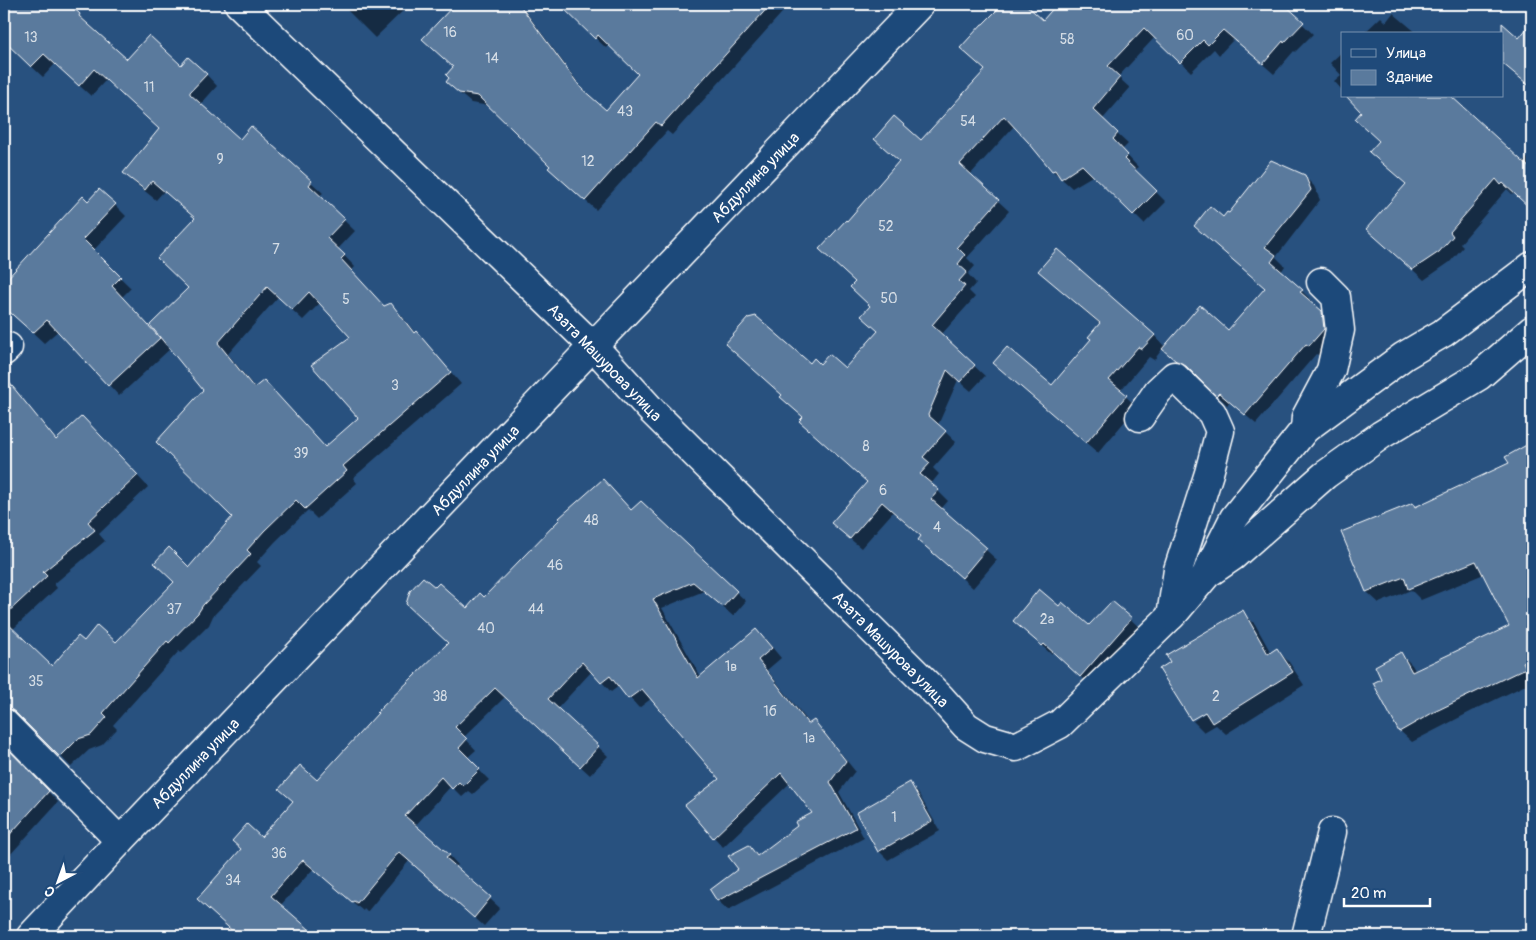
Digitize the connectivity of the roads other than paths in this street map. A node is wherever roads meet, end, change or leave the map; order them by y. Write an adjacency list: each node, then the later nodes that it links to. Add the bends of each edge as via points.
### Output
1 (238, 4): 6 (street, Азата Машурова улица)
2 (920, 4): 6 (street, Абдуллина улица)
3 (1532, 266): 8 (street, via 1443,333 1404,356)
4 (1321, 282): 8 (street, via 1336,297 1340,330 1331,370 1306,417)
5 (1532, 330): 9 (street, via 1479,376 1381,435 1325,475 1232,557)
6 (593, 346): 10 (street, Азата Машурова улица, via 653,412 966,726 985,738 1016,747 1060,724); 13 (street, Абдуллина улица)
7 (1140, 417): 10 (street, via 1158,391 1174,376 1212,413 1220,431 1178,570)
8 (1305, 429): 9 (street, via 1234,518)
9 (1207, 574): 10 (street)
10 (1171, 616)
11 (4, 723): 13 (street)
12 (1332, 832): 15 (street)
13 (120, 841): 14 (street, Абдуллина улица)
14 (31, 936)
15 (1306, 936)

